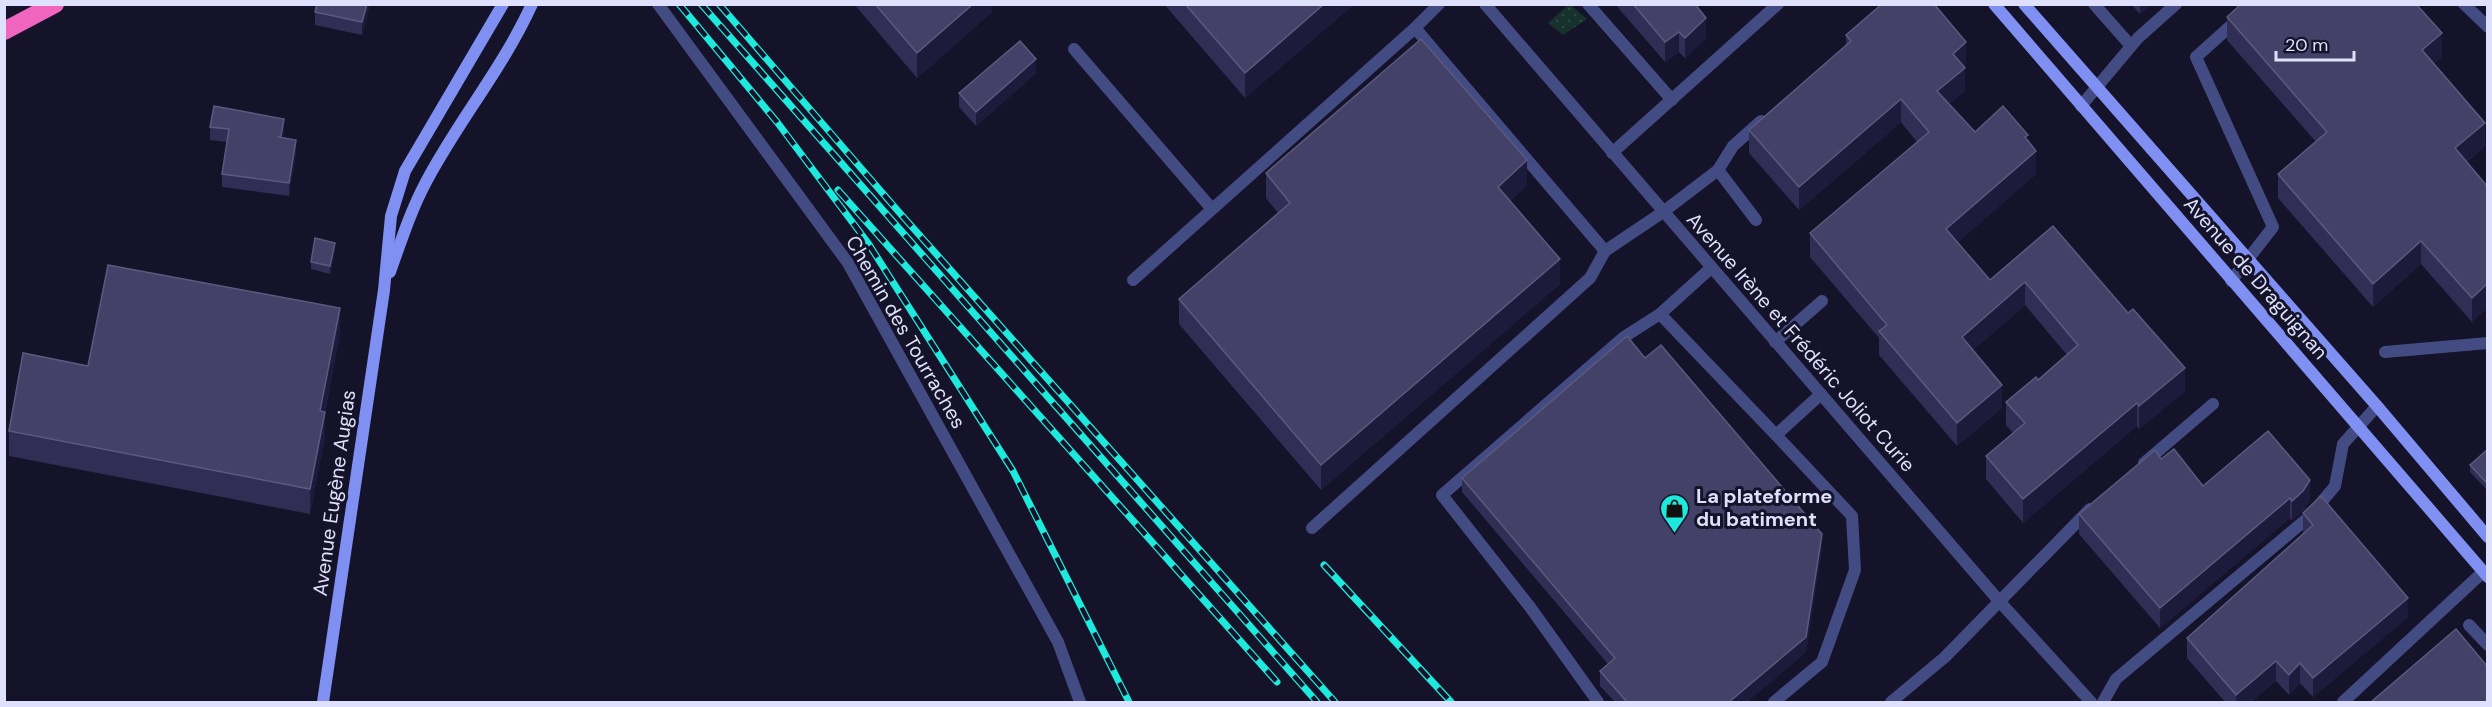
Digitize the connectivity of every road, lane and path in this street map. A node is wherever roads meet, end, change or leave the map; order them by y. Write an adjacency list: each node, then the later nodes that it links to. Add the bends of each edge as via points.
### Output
1 (55, 4): 17 (highway)
2 (503, 4): 34 (main road, Avenue Eugène Augias, via 405,171 391,216)
3 (532, 4): 34 (main road, Avenue Eugène Augias, via 519,32 426,182)
4 (658, 4): 54 (street, Chemin des Tourraches, via 848,263 1058,642)
5 (1439, 4): 16 (street)
6 (1485, 4): 24 (street, Avenue Irène et Frédéric Joliot Curie)
7 (1588, 4): 21 (street)
8 (1778, 4): 21 (street)
9 (1994, 4): 22 (main road, Avenue de Draguignan)
10 (2024, 4): 20 (main road, Avenue de Draguignan)
11 (2094, 4): 18 (street)
12 (2176, 4): 18 (street)
13 (2255, 4): 30 (street, via 2196,57 2273,227)
14 (2464, 4): 15 (street)
15 (2487, 27)
16 (1415, 28): 26 (street); 29 (street)
17 (4, 31)
18 (2131, 46): 20 (street)
19 (1074, 49): 26 (street)
20 (2096, 88): 22 (street); 30 (main road, Avenue de Draguignan)
21 (1672, 100): 24 (street)
22 (2081, 106): 33 (main road, Avenue de Draguignan)
23 (1768, 115): 25 (street, via 1732,146)
24 (1612, 153): 27 (street, Avenue Irène et Frédéric Joliot Curie)
25 (1718, 170): 27 (street); 28 (street)
26 (1212, 209): 32 (street)
27 (1663, 212): 29 (street); 31 (street, Avenue Irène et Frédéric Joliot Curie)
28 (1756, 220)
29 (1605, 251): 47 (street, via 1590,279)
30 (2248, 261): 33 (street); 42 (main road, Avenue de Draguignan)
31 (1711, 268): 36 (street); 37 (street, Avenue Irène et Frédéric Joliot Curie)
32 (1133, 280)
33 (2231, 281): 43 (main road, Avenue de Draguignan)
34 (384, 290): 53 (main road, Avenue Eugène Augias)
35 (1822, 301): 37 (street)
36 (1660, 314): 44 (street); 55 (street, via 1624,337 1442,495)
37 (1775, 342): 40 (street, Avenue Irène et Frédéric Joliot Curie)
38 (2487, 343): 39 (street)
39 (2385, 352)
40 (1821, 394): 44 (street); 50 (street, Avenue Irène et Frédéric Joliot Curie)
41 (2213, 404): 45 (street)
42 (2377, 406): 43 (street); 48 (main road, Avenue de Draguignan)
43 (2359, 426): 49 (main road, Avenue de Draguignan); 59 (street, via 2343,444 2335,486 2309,517 2116,679)
44 (1776, 435): 56 (street, via 1852,516 1855,570 1822,662)
45 (2135, 471)
46 (2100, 501): 50 (street)
47 (1312, 528)
48 (2487, 537)
49 (2485, 575): 60 (street)
50 (2000, 602): 57 (street, via 1945,657); 58 (street, Avenue Irène et Frédéric Joliot Curie)
51 (2469, 625): 52 (street)
52 (2487, 645)
53 (323, 702)
54 (1080, 702)
55 (1598, 702)
56 (1774, 702)
57 (1891, 702)
58 (2091, 702)
59 (2103, 702)
60 (2343, 702)

